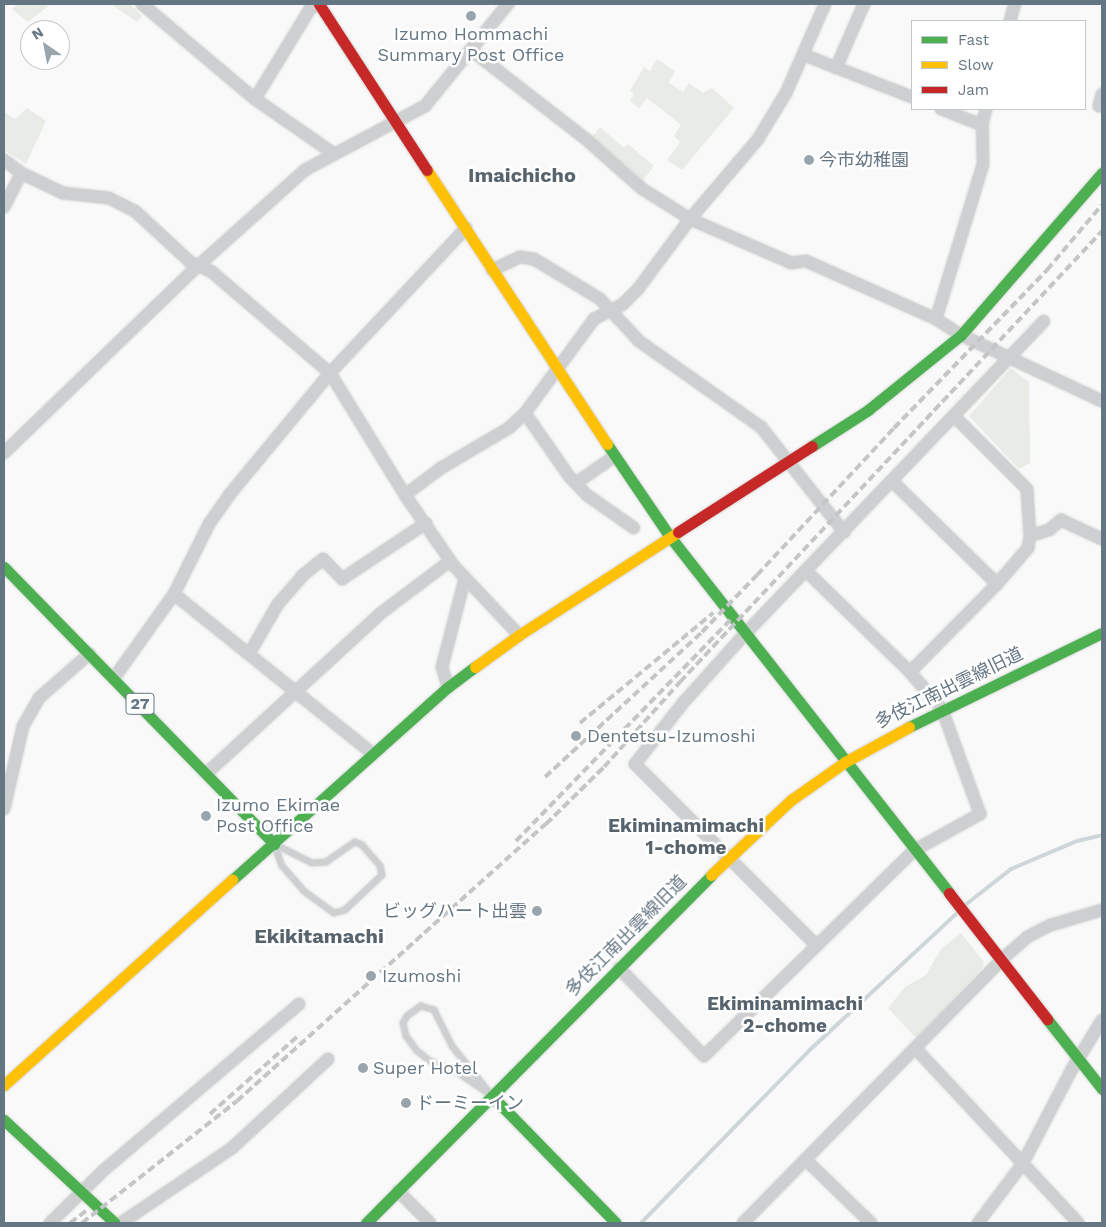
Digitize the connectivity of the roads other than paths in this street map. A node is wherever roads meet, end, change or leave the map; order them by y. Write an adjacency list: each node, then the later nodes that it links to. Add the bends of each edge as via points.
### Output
1 (142, 4): 12 (street)
2 (318, 4): 12 (street, via 310,9); 15 (street)
3 (508, 4): 8 (street)
4 (825, 4): 9 (street)
5 (864, 4): 10 (street)
6 (1015, 4): 7 (street)
7 (1010, 20)
8 (471, 50): 15 (street, via 425,106); 22 (street, via 587,140 641,188)
9 (804, 55): 10 (street); 22 (street, via 758,139)
10 (836, 68): 11 (street)
11 (911, 97)
12 (255, 99): 17 (street)
13 (944, 110): 16 (street)
14 (986, 110): 16 (street)
15 (396, 123): 17 (street); 23 (street)
16 (982, 125): 27 (street, via 983,164)
17 (334, 154): 24 (street, via 305,170)
18 (4, 160): 19 (street)
19 (21, 173): 21 (street); 24 (street, via 62,192 109,198 135,211 190,262)
20 (1102, 173): 29 (street)
21 (4, 207)
22 (690, 219): 26 (street, via 638,289); 27 (street, via 791,263 806,261)
23 (466, 228): 25 (street); 32 (street)
24 (199, 265): 32 (street, via 212,272); 36 (street)
25 (492, 270): 26 (street, via 520,257 534,259 600,299); 31 (street)
26 (610, 313): 31 (street, via 594,319); 38 (street, via 639,340 760,427)
27 (936, 319): 29 (street)
28 (1044, 322): 30 (street)
29 (961, 335): 30 (street); 38 (street, via 868,410)
30 (1009, 358): 33 (street); 35 (street)
31 (557, 370): 34 (street); 37 (street)
32 (330, 373): 41 (street); 53 (street, via 214,516)
33 (1102, 401)
34 (525, 413): 40 (street); 41 (street, via 509,428 441,468)
35 (955, 417): 39 (street); 45 (street, via 1027,489)
36 (4, 453)
37 (615, 456): 40 (street); 46 (street)
38 (788, 463): 44 (street); 46 (street)
39 (893, 482): 44 (street); 52 (street)
40 (576, 483): 43 (street)
41 (405, 494): 42 (street)
42 (426, 523): 48 (street); 58 (street, via 342,579 323,560 302,576 278,604)
43 (634, 528)
44 (844, 532): 50 (street)
45 (1030, 536): 47 (street, via 1048,530 1061,520); 52 (street, via 1028,548)
46 (671, 538): 55 (street); 56 (street)
47 (1102, 538)
48 (450, 561): 51 (street); 62 (street, via 381,612)
49 (4, 566): 57 (street, 27)
50 (806, 571): 56 (street); 59 (street)
51 (465, 578): 55 (street); 61 (street, via 442,668)
52 (997, 584): 59 (street)
53 (174, 594): 58 (street); 60 (street)
54 (1102, 633): 63 (street, 多伎江南出雲線旧道)
55 (520, 635): 61 (street)
56 (744, 635): 65 (street); 70 (street, via 683,703 635,764)
57 (89, 654): 60 (street, 27); 67 (street, via 39,698 23,726)
58 (249, 654): 62 (street)
59 (910, 672): 63 (street)
60 (114, 678): 66 (street, 27)
61 (448, 688): 64 (street)
62 (296, 691): 64 (street); 66 (street)
63 (942, 709): 65 (street, 多伎江南出雲線旧道); 69 (street, via 980,814)
64 (373, 754): 68 (street)
65 (845, 762): 69 (street); 70 (street, 多伎江南出雲線旧道, via 790,800)
66 (207, 773): 68 (street, 27)
67 (4, 809)
68 (274, 844): 68 (lane, via 312,863 326,862 354,842 362,845 380,866 382,875 345,910 334,913 304,891 282,866); 80 (street)
69 (913, 851): 72 (street); 73 (street)
70 (729, 857): 72 (street); 74 (street, 多伎江南出雲線旧道)
71 (1102, 910): 73 (street, via 1052,924 1027,937)
72 (816, 945): 74 (street, via 704,1056)
73 (1001, 960): 77 (street); 78 (street)
74 (619, 968): 82 (street, 多伎江南出雲線旧道)
75 (299, 1004): 87 (street, via 104,1170)
76 (1102, 1020): 78 (street)
77 (916, 1049): 84 (street); 85 (street)
78 (1079, 1058): 81 (street); 85 (street)
79 (328, 1059): 90 (street, via 232,1148)
80 (4, 1085)
81 (1102, 1089)
82 (492, 1096): 82 (lane, via 418,1051 406,1036 403,1024 407,1016 421,1006 434,1010 452,1046); 86 (street, 多伎江南出雲線旧道); 93 (street)
83 (4, 1120): 87 (street)
84 (806, 1160): 94 (street); 95 (street)
85 (1023, 1163): 96 (street); 97 (street)
86 (398, 1191): 91 (street, 多伎江南出雲線旧道); 92 (street)
87 (82, 1194): 88 (street); 89 (street)
88 (50, 1223)
89 (115, 1223)
90 (121, 1223)
91 (366, 1223)
92 (430, 1223)
93 (616, 1223)
94 (743, 1223)
95 (871, 1223)
96 (978, 1223)
97 (1078, 1223)

